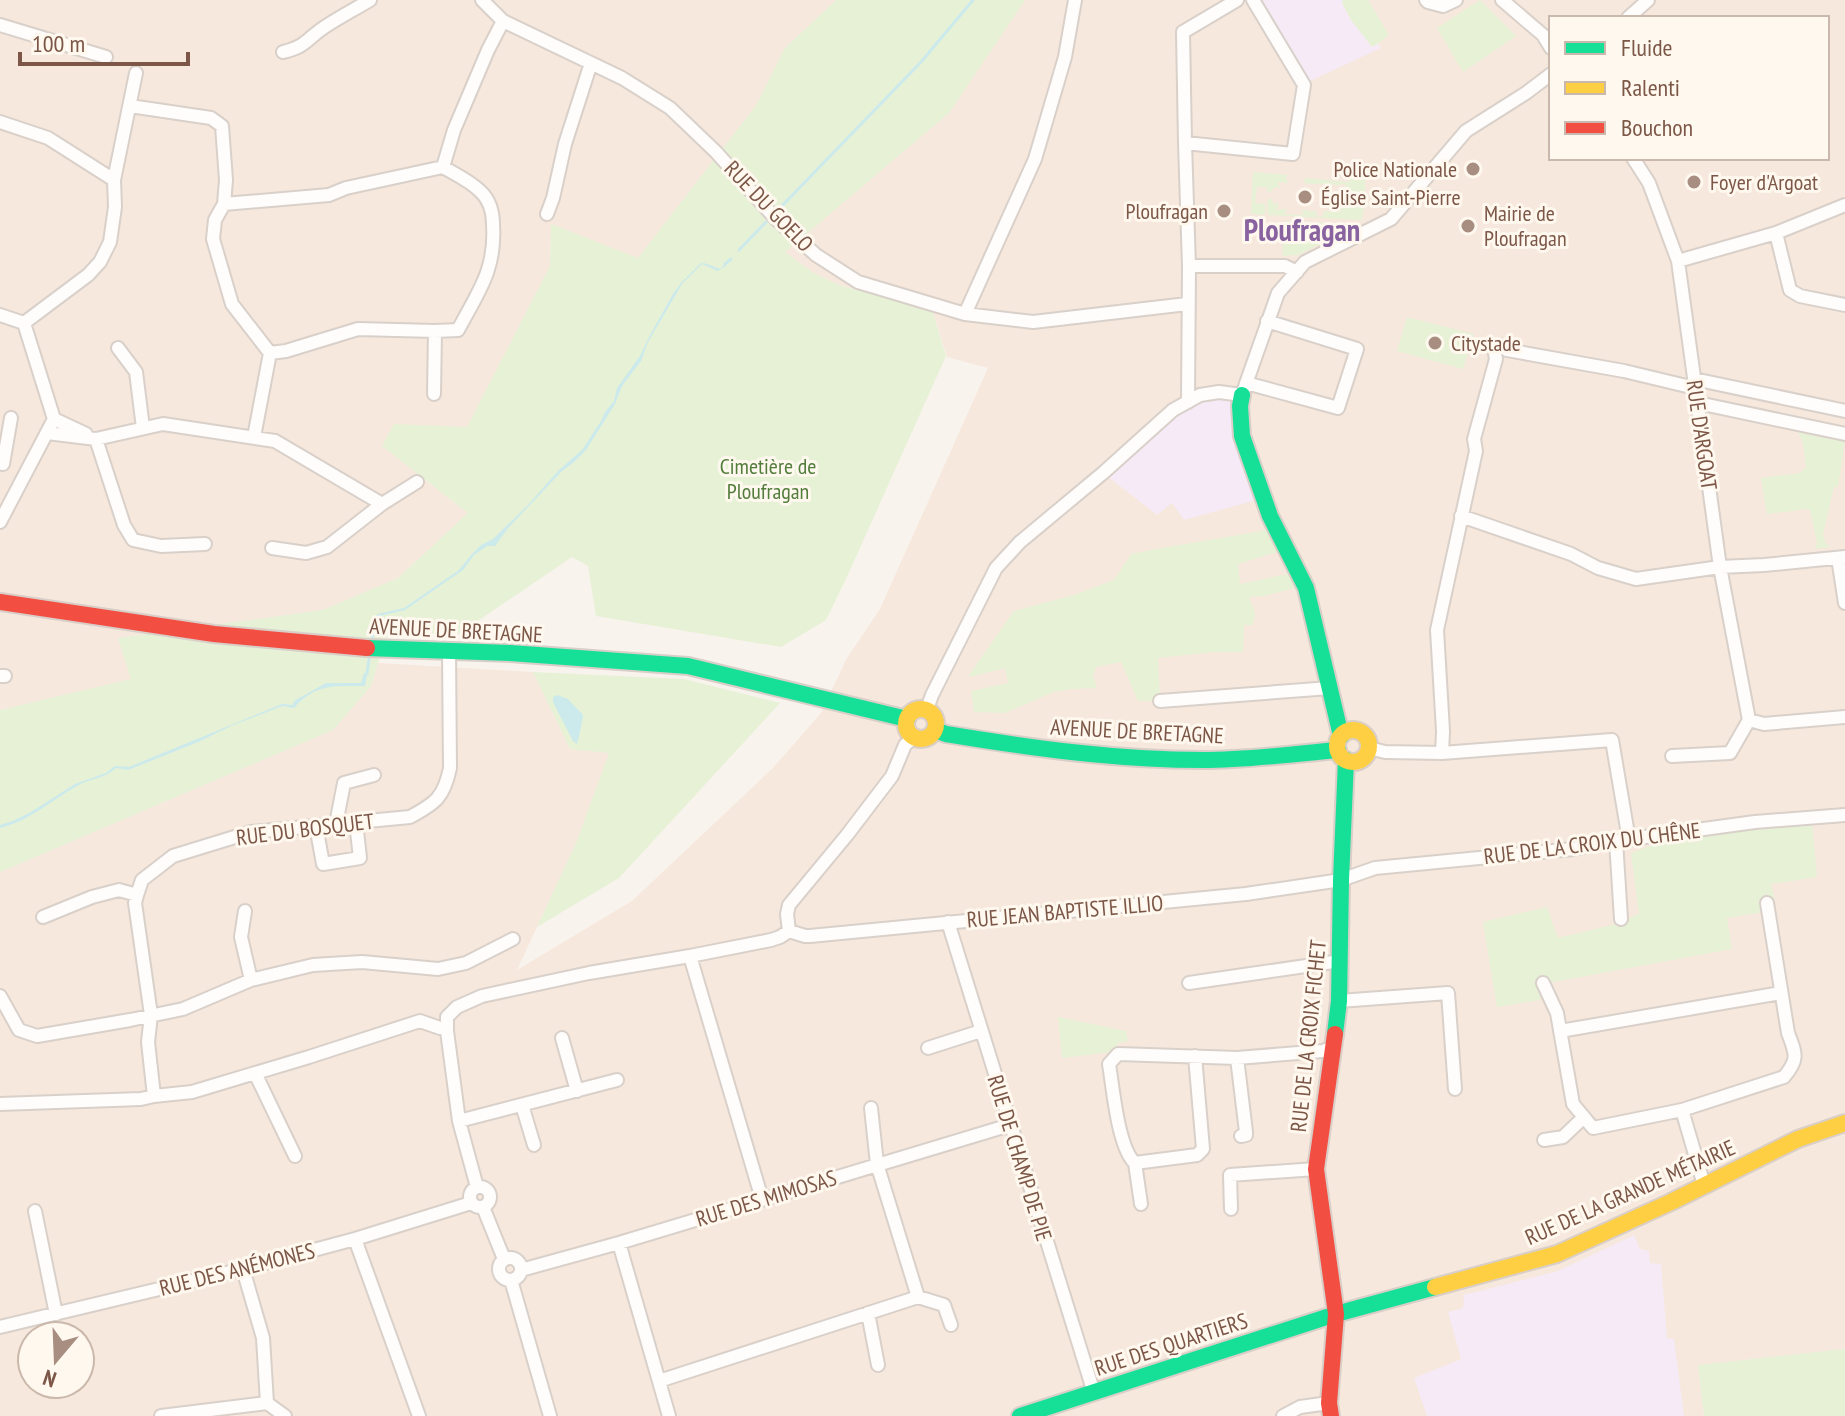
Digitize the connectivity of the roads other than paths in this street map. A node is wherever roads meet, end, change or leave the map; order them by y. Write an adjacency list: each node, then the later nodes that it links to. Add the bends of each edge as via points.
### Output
1 (370, 0): 14 (street, via 308,42)
2 (482, 0): 11 (street, RUE DU GOELO)
3 (1075, 0): 34 (street, via 1065,57 1035,159)
4 (1237, 0): 21 (street, via 1183,32)
5 (1253, 0): 21 (street, via 1304,85 1293,154)
6 (1426, 0): 7 (street, via 1443,6)
7 (1456, 0)
8 (1502, 0): 13 (street)
9 (1648, 0): 10 (street)
10 (1630, 16)
11 (503, 21): 16 (street, RUE DU GOELO); 23 (street)
12 (0, 25): 15 (street)
13 (1549, 45)
14 (283, 52)
15 (106, 57)
16 (591, 63): 27 (street); 34 (street, RUE DU GOELO, via 670,108 816,255 858,282)
17 (136, 73): 19 (street)
18 (1549, 75): 31 (street, via 1466,131 1391,219 1305,262)
19 (130, 106): 24 (street); 25 (street, via 211,118 222,126)
20 (0, 122): 24 (street, via 48,138)
21 (1185, 143): 30 (street)
22 (1634, 160): 29 (street, RUE D'ARGOAT, via 1649,183)
23 (443, 167): 25 (street, via 329,195); 38 (street, via 481,191 491,205 494,246 491,264 458,330)
24 (114, 180): 37 (street, via 110,242 100,262)
25 (224, 204): 40 (street, via 213,239 232,304)
26 (1845, 205): 28 (street)
27 (547, 214)
28 (1776, 233): 29 (street); 33 (street, via 1790,290)
29 (1678, 261): 41 (street, RUE D'ARGOAT)
30 (1189, 266): 31 (street, via 1285,266); 32 (street)
31 (1297, 272): 36 (street, via 1278,293)
32 (1187, 304): 34 (street, RUE DU GOELO, via 1033,322); 44 (street)
33 (1845, 305)
34 (965, 314)
35 (0, 315): 37 (street)
36 (1267, 321): 42 (street); 42 (street, via 1357,349 1340,403 1338,408)
37 (24, 323): 48 (street)
38 (435, 331): 40 (street, via 358,329); 43 (street)
39 (118, 348): 49 (street, via 136,372)
40 (270, 353): 52 (street)
41 (1694, 383): 45 (street, RUE D'ARGOAT); 46 (street); 58 (street, via 1499,351 1474,439)
42 (1244, 389): 44 (street, via 1200,395); 67 (street, RUE DE LA CROIX FICHET, via 1242,436 1270,516 1306,588)
43 (434, 394)
44 (1188, 402): 69 (street, via 1000,562)
45 (1698, 403): 51 (street); 63 (street, RUE D'ARGOAT)
46 (1845, 411)
47 (11, 418): 54 (street)
48 (54, 419): 50 (street); 53 (street)
49 (143, 428): 52 (street, via 163,424); 53 (street)
50 (47, 433): 53 (street); 55 (street)
51 (1845, 434)
52 (254, 437): 57 (street, via 275,441)
53 (96, 439): 60 (street, via 133,540 161,546)
54 (1, 464): 55 (street)
55 (28, 469): 59 (street)
56 (417, 482): 57 (street)
57 (382, 504): 61 (street, via 327,547 306,553)
58 (1461, 516): 63 (street, via 1628,578); 77 (street, via 1437,630)
59 (0, 522)
60 (205, 544)
61 (272, 548)
62 (1841, 558): 63 (street); 65 (street)
63 (1720, 567): 72 (street, RUE D'ARGOAT)
64 (0, 602): 66 (street, AVENUE DE BRETAGNE, via 214,634)
65 (1845, 603)
66 (449, 652): 71 (street, AVENUE DE BRETAGNE, via 688,666); 81 (street, RUE DU BOSQUET, via 447,786 432,805 410,817)
67 (1330, 688): 68 (street); 76 (street, RUE DE LA CROIX FICHET)
68 (1160, 701)
69 (927, 709): 71 (street, via 913,711); 73 (street, via 935,716)
70 (1845, 717): 72 (street, via 1764,724)
71 (907, 719): 74 (street)
72 (1749, 720): 78 (street, via 1730,753)
73 (935, 730): 74 (street, via 928,737); 76 (street, AVENUE DE BRETAGNE, via 1033,748 1147,758 1204,760)
74 (914, 737): 92 (street, via 892,776 789,905)
75 (1369, 748): 76 (street, via 1356,762); 76 (street, via 1367,738 1349,730); 77 (street)
76 (1341, 749): 85 (street, RUE DE LA CROIX FICHET)
77 (1442, 753): 84 (street, via 1612,740)
78 (1672, 756)
79 (374, 775): 82 (street, via 344,783)
80 (1845, 815): 84 (street, RUE DE LA CROIX DU CHÊNE)
81 (356, 822): 82 (street, RUE DU BOSQUET); 83 (street, via 360,858 323,864)
82 (336, 824): 83 (street, RUE DU BOSQUET)
83 (316, 826): 86 (street, RUE DU BOSQUET, via 251,832 173,856 142,880)
84 (1622, 840): 85 (street, RUE DE LA CROIX DU CHÊNE, via 1375,868); 90 (street)
85 (1341, 880): 91 (street, RUE JEAN BAPTISTE ILLIO); 95 (street, RUE DE LA CROIX FICHET)
86 (137, 895): 89 (street, via 119,890); 102 (street)
87 (1767, 903): 99 (street)
88 (245, 911): 96 (street, via 241,937)
89 (43, 917)
90 (1621, 919)
91 (948, 922): 92 (street, RUE JEAN BAPTISTE ILLIO, via 805,936); 104 (street, RUE DE CHAMP DE PIE)
92 (789, 931): 94 (street, via 775,939)
93 (513, 939): 96 (street, via 466,963 438,969 362,962 313,965)
94 (690, 956): 103 (street, via 482,996 457,1007 447,1017); 132 (street)
95 (1340, 961): 97 (street); 101 (street, RUE DE LA CROIX FICHET)
96 (251, 980): 102 (street, via 183,1009)
97 (1189, 983)
98 (1543, 983): 105 (street)
99 (1781, 993): 105 (street); 119 (street, via 1796,1052 1794,1066 1784,1077)
100 (0, 996): 102 (street, via 19,1030 37,1036)
101 (1339, 1001): 107 (street, RUE DE LA CROIX FICHET); 113 (street, via 1448,993)
102 (151, 1015): 115 (street)
103 (447, 1030): 111 (street, via 420,1021); 121 (street)
104 (981, 1031): 108 (street); 123 (street, RUE DE CHAMP DE PIE)
105 (1560, 1031): 120 (street, via 1573,1104)
106 (562, 1038): 114 (street)
107 (1333, 1047): 110 (street); 130 (street, RUE DE LA CROIX FICHET)
108 (928, 1048)
109 (1195, 1056): 110 (street); 128 (street, via 1201,1153); 128 (street, via 1118,1054 1109,1064 1116,1114 1128,1157)
110 (1237, 1058): 124 (street, via 1246,1132)
111 (255, 1073): 115 (street, via 192,1092); 127 (street)
112 (617, 1080): 114 (street)
113 (1455, 1089)
114 (577, 1091): 117 (street)
115 (154, 1096): 116 (street)
116 (0, 1104)
117 (522, 1105): 121 (street); 126 (street)
118 (871, 1108): 129 (street)
119 (1682, 1110): 120 (street, via 1593,1128); 131 (street)
120 (1584, 1117): 125 (street, via 1563,1137)
121 (459, 1121): 134 (street)
122 (1845, 1123): 131 (street, RUE DE LA GRANDE MÉTAIRIE, via 1798,1139)
123 (1010, 1125): 129 (street, RUE DES MIMOSAS); 151 (street, RUE DE CHAMP DE PIE)
124 (1241, 1136)
125 (1544, 1140)
126 (534, 1145)
127 (295, 1156)
128 (1135, 1163): 133 (street)
129 (877, 1164): 132 (street, RUE DES MIMOSAS); 143 (street)
130 (1316, 1169): 135 (street, via 1230,1175); 146 (street, RUE DE LA CROIX FICHET)
131 (1704, 1185): 146 (street, RUE DE LA GRANDE MÉTAIRIE, via 1557,1254)
132 (762, 1199): 138 (street, RUE DES MIMOSAS)
133 (1141, 1204)
134 (477, 1205): 137 (street, RUE DES ANÉMONES); 139 (street)
135 (1231, 1209)
136 (35, 1211): 145 (street)
137 (355, 1239): 140 (street, RUE DES ANÉMONES); 157 (street)
138 (619, 1243): 141 (street, RUE DES MIMOSAS); 150 (street)
139 (504, 1259): 141 (street, via 515,1259); 142 (street, via 499,1272)
140 (243, 1269): 145 (street, RUE DES ANÉMONES); 152 (street, via 263,1338)
141 (521, 1270): 142 (street)
142 (511, 1280): 158 (street)
143 (918, 1297): 144 (street); 147 (street, via 944,1305)
144 (868, 1313): 149 (street); 150 (street)
145 (56, 1314): 148 (street, RUE DES ANÉMONES)
146 (1336, 1314): 151 (street, RUE DES QUARTIERS); 153 (street, RUE DE LA CROIX FICHET)
147 (951, 1325)
148 (0, 1327)
149 (878, 1365)
150 (659, 1381): 159 (street)
151 (1094, 1393): 160 (street, RUE DES QUARTIERS)
152 (267, 1403): 154 (street); 156 (street)
153 (1330, 1410): 161 (street, via 1300,1407)
154 (244, 1411): 155 (street)
155 (165, 1416)
156 (285, 1416)
157 (419, 1416)
158 (550, 1416)
159 (669, 1416)
160 (1020, 1416)
161 (1283, 1416)

